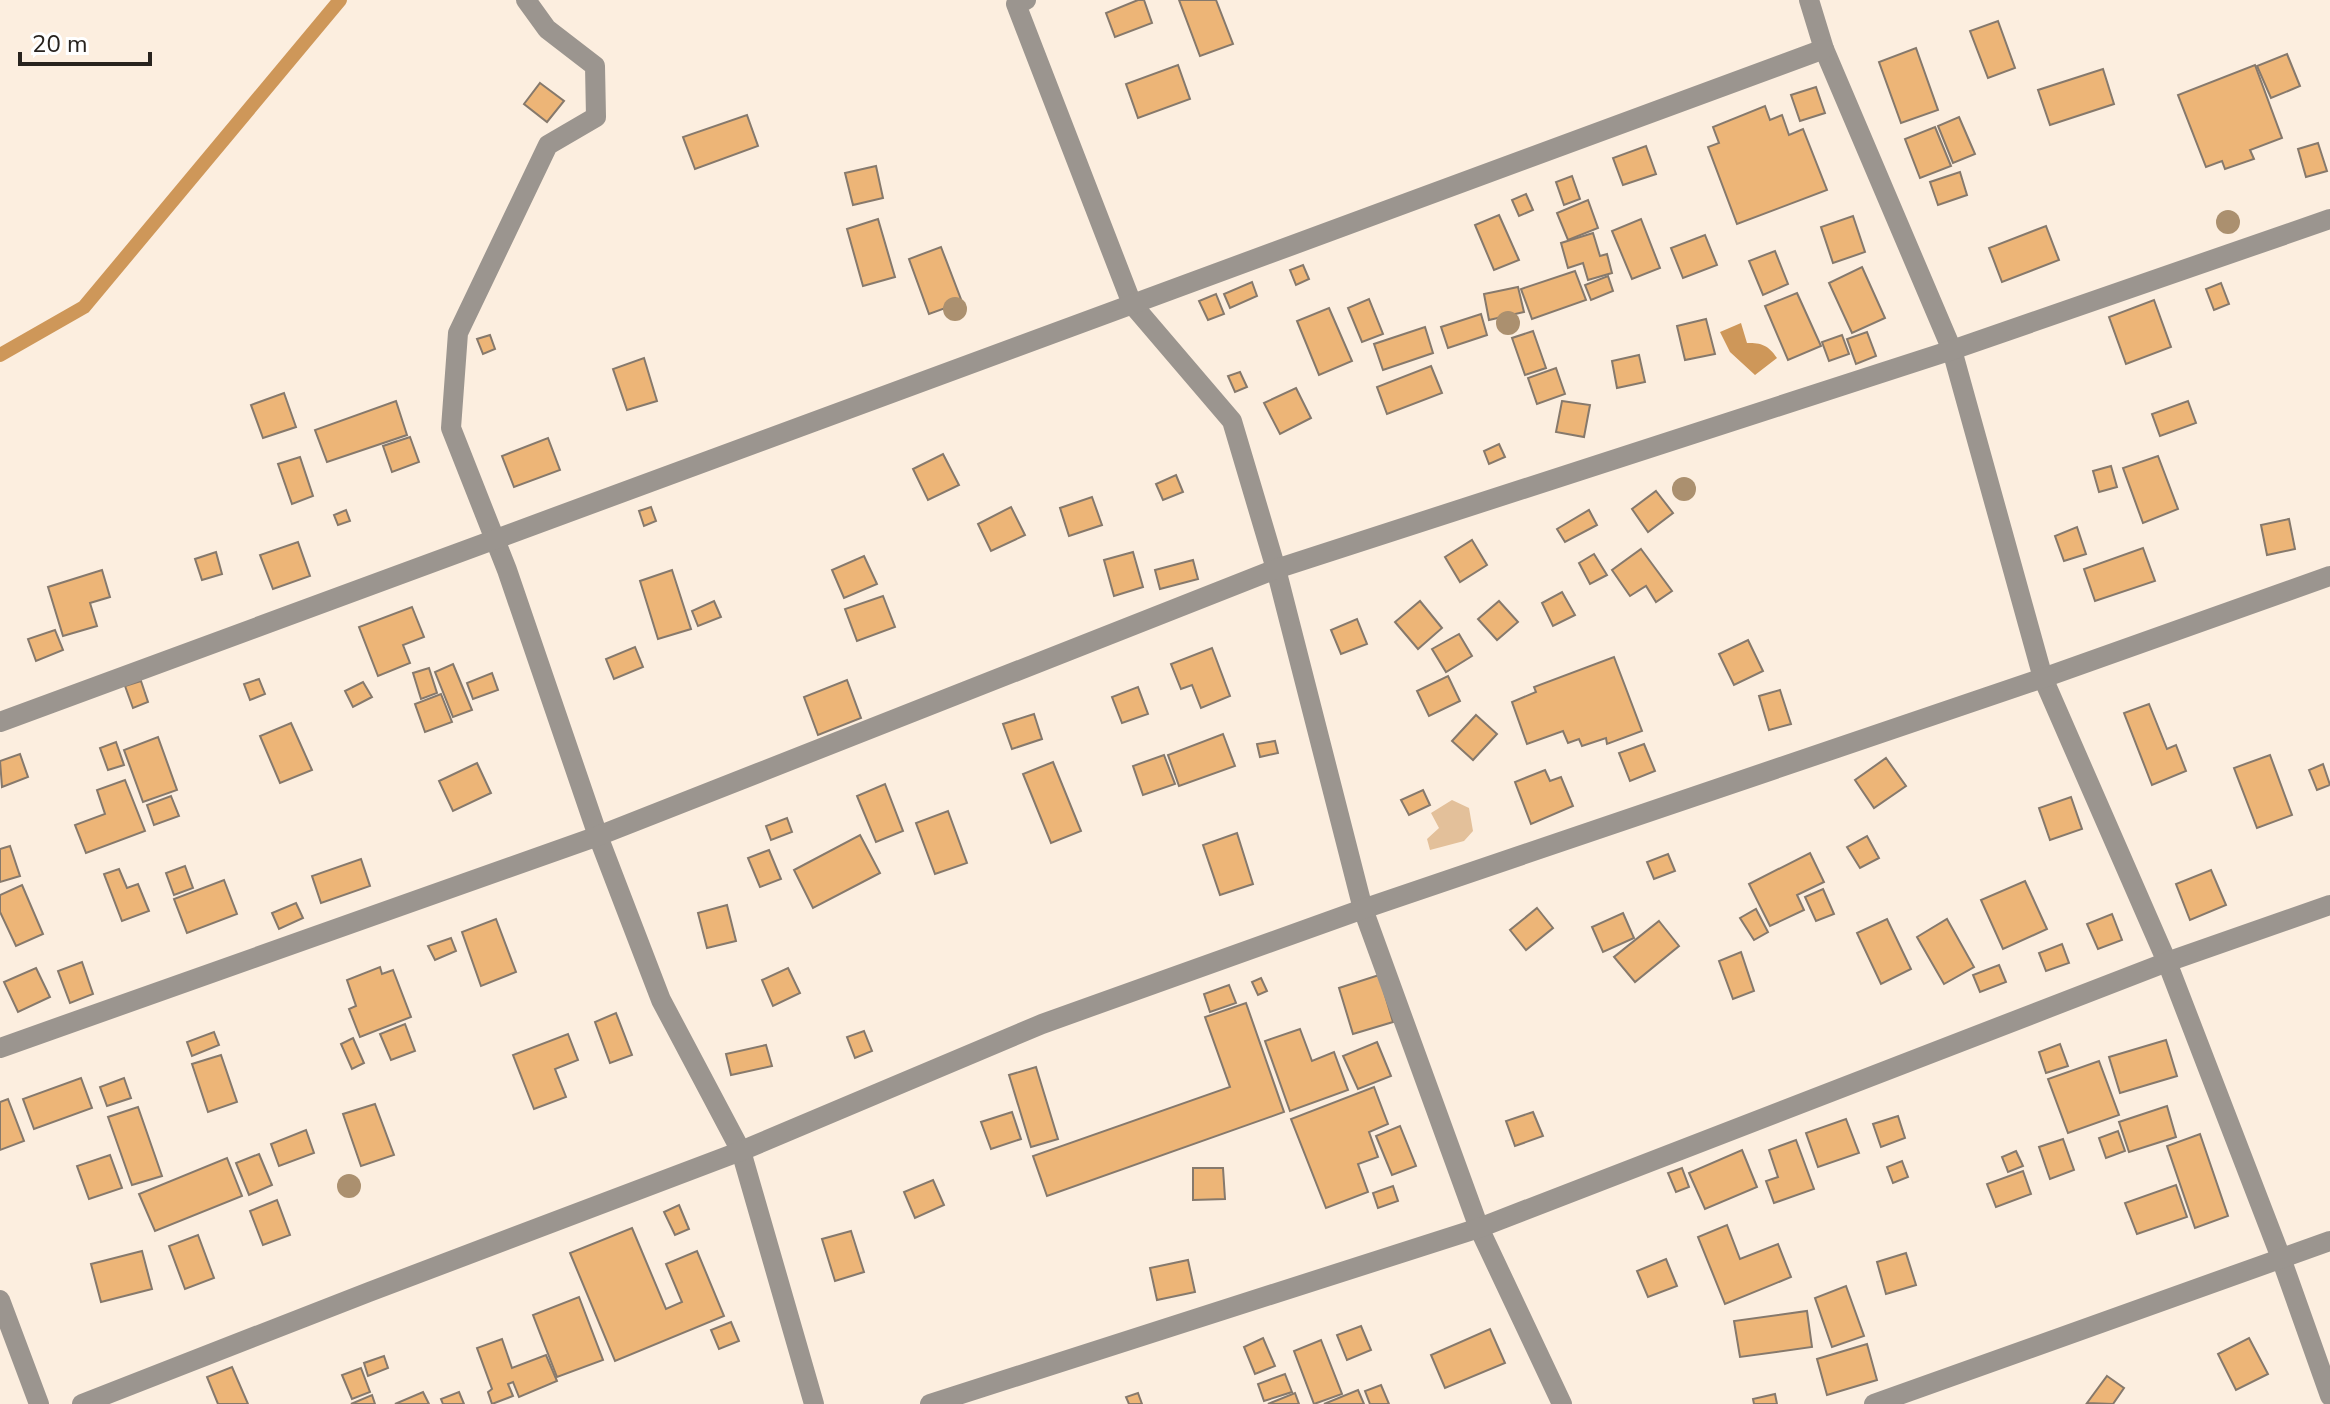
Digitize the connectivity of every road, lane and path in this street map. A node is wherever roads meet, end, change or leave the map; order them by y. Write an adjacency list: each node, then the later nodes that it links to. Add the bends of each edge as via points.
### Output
1 (526, 0): 8 (street, via 547,29 595,66 596,117 548,145 458,333 451,428)
2 (1026, 0): 6 (street, via 1016,4)
3 (1809, 0): 4 (street)
4 (1824, 49): 6 (street); 7 (street)
5 (2330, 219): 7 (street)
6 (1132, 304): 8 (street); 9 (street, via 1232,421)
7 (1952, 350): 9 (street); 11 (street)
8 (495, 539): 12 (street); 13 (street)
9 (1276, 569): 13 (street); 15 (street)
10 (2330, 576): 11 (street)
11 (2043, 678): 15 (street); 16 (street)
12 (0, 722)
13 (598, 836): 17 (street); 18 (street, via 661,1000)
14 (2330, 905): 16 (street)
15 (1363, 909): 18 (street, via 1042,1024); 19 (street)
16 (2167, 962): 19 (street); 21 (street)
17 (0, 1048)
18 (741, 1151): 25 (street); 26 (street)
19 (1479, 1228): 27 (street); 28 (street)
20 (2330, 1241): 21 (street)
21 (2281, 1258): 23 (street); 29 (street)
22 (0, 1300): 24 (street)
23 (2330, 1396)
24 (39, 1404)
25 (82, 1404)
26 (814, 1404)
27 (930, 1404)
28 (1562, 1404)
29 (1874, 1404)

